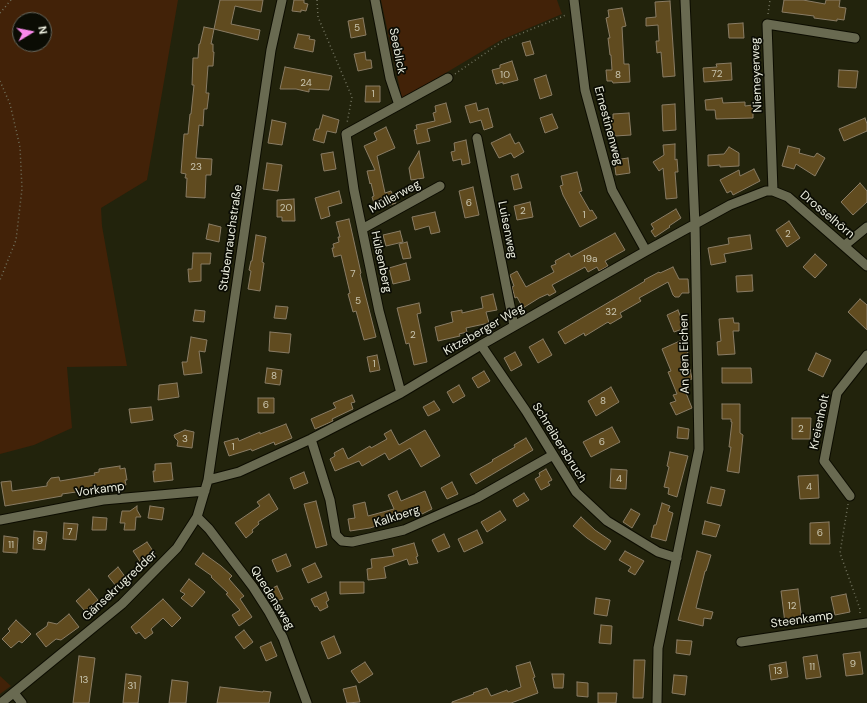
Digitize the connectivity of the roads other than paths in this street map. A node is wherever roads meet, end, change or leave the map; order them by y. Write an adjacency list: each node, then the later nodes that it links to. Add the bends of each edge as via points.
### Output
1 (282, 0): 23 (street, Stubenrauchstraße, via 271,50)
2 (375, 0): 7 (street, Seeblick, via 390,78)
3 (574, 0): 15 (street, Ernestinenweg, via 585,90 612,190)
4 (684, 0): 11 (street, An den Eichen)
5 (855, 38): 10 (street, Niemeyerweg, via 767,24)
6 (448, 78): 7 (street)
7 (399, 105): 13 (street, Hülsenberg, via 346,134)
8 (477, 138): 17 (street, Luisenweg)
9 (440, 186): 13 (street, Müllerweg)
10 (770, 191): 11 (street, Kitzeberger Weg, via 730,205); 14 (street, Drosselhörn, via 788,197)
11 (695, 225): 15 (street, Kitzeberger Weg); 28 (street, An den Eichen, via 699,449)
12 (867, 227): 14 (street)
13 (362, 229): 20 (street, Hülsenberg, via 379,311)
14 (845, 245): 16 (street, Drosselhörn)
15 (646, 251): 17 (street, Kitzeberger Weg)
16 (867, 266)
17 (514, 326): 18 (street, Kitzeberger Weg)
18 (481, 345): 20 (street, Kitzeberger Weg); 22 (street, Schreibersbruch)
19 (867, 355): 25 (street, Kreienholt, via 837,393 824,460)
20 (401, 393): 21 (street, Kitzeberger Weg)
21 (311, 439): 22 (street, Kalkberg, via 330,500 336,535 342,541 352,542 404,530 477,498); 23 (street, Kitzeberger Weg, via 239,472)
22 (553, 455): 28 (street, Schreibersbruch, via 576,492 607,521 658,552)
23 (208, 480): 24 (street, Gänsekrugredder)
24 (205, 491): 26 (street, Gänsekrugredder); 27 (street, Vorkamp, via 103,500)
25 (850, 496)
26 (197, 517): 31 (street, Gänsekrugredder, via 177,548 122,604); 34 (street, Quedensweg, via 253,587 269,612 283,638)
27 (0, 520)
28 (677, 558): 35 (street, An den Eichen, via 658,648)
29 (864, 623): 30 (street, Steenkamp)
30 (741, 642)
31 (14, 693): 32 (street, Gänsekrugredder); 33 (street)
32 (1, 703)
33 (22, 703)
34 (307, 703)
35 (656, 703)

